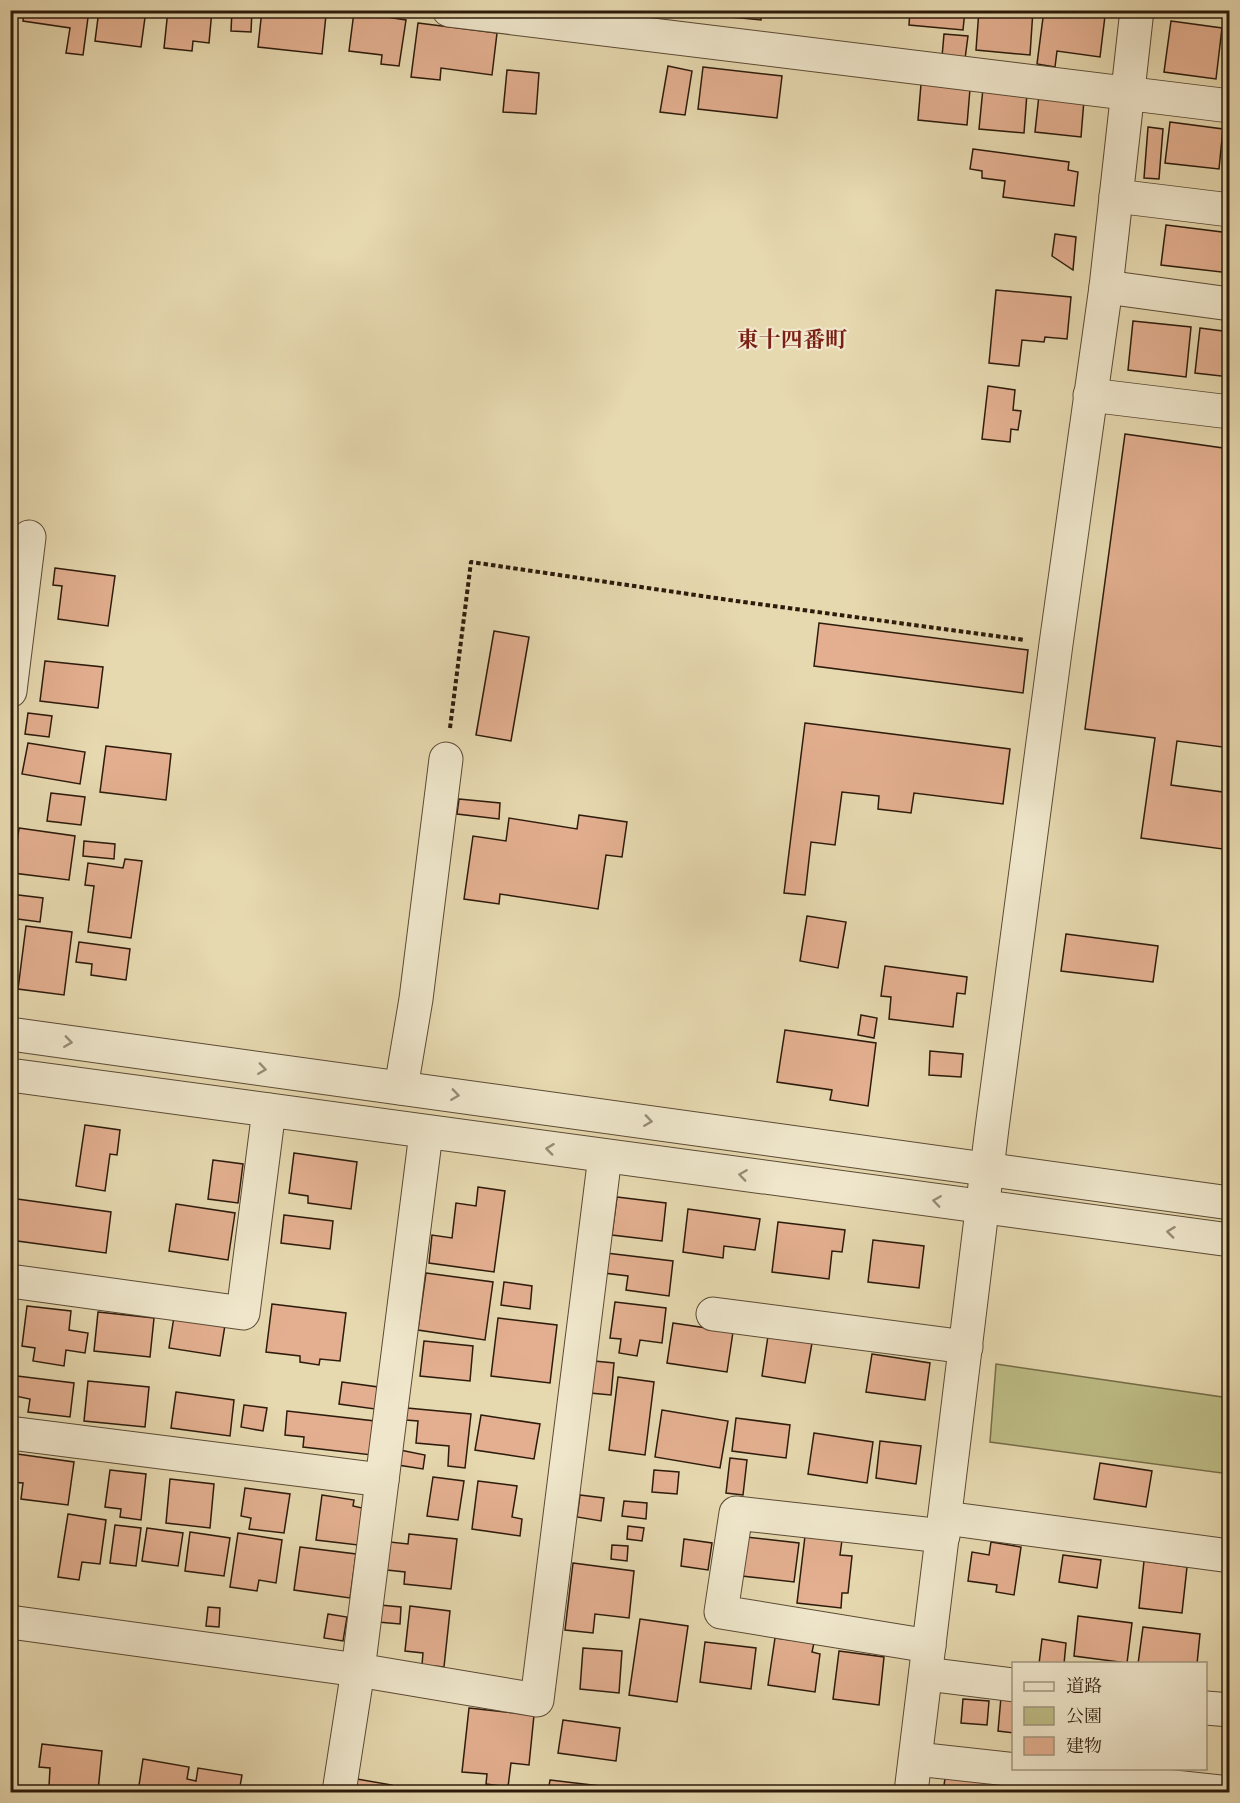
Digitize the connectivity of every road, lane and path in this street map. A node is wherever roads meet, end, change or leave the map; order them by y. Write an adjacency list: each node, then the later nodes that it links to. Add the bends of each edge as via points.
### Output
1 (448, 10): 3 (street)
2 (1137, 10): 4 (street)
3 (551, 17): 4 (street)
4 (1127, 93): 5 (street); 6 (street)
5 (1230, 106)
6 (1116, 196): 7 (street); 8 (street)
7 (1230, 210)
8 (1106, 287): 9 (street); 10 (street)
9 (1230, 304)
10 (1090, 395): 11 (street); 13 (street)
11 (1230, 412)
12 (29, 537): 14 (street)
13 (1056, 644): 15 (path, via 471,562); 22 (street)
14 (10, 691)
15 (446, 759): 18 (street)
16 (10, 1034): 18 (street, one-way to 18)
17 (10, 1075): 19 (street)
18 (401, 1088): 22 (street, one-way to 22)
19 (269, 1110): 20 (street); 26 (street, via 243,1313)
20 (426, 1132): 21 (street, one-way to 20); 30 (street)
21 (605, 1156): 24 (street, one-way to 21); 35 (street, via 537,1700)
22 (987, 1168): 23 (street); 24 (street)
23 (1230, 1203)
24 (983, 1208): 25 (street, one-way to 24); 28 (street)
25 (1230, 1240)
26 (10, 1281)
27 (713, 1314): 28 (street)
28 (966, 1347): 31 (street)
29 (10, 1433): 30 (street)
30 (382, 1480): 35 (street)
31 (944, 1527): 32 (street); 34 (street); 34 (street, via 736,1514 721,1612)
32 (1230, 1556)
33 (10, 1622): 35 (street)
34 (927, 1660): 36 (street); 39 (street)
35 (358, 1670): 42 (street)
36 (1012, 1684)
37 (1207, 1708): 38 (street)
38 (1230, 1710)
39 (915, 1759): 40 (street); 43 (street)
40 (1012, 1769)
41 (1017, 1770): 44 (street)
42 (339, 1792)
43 (911, 1792)
44 (1220, 1792)

